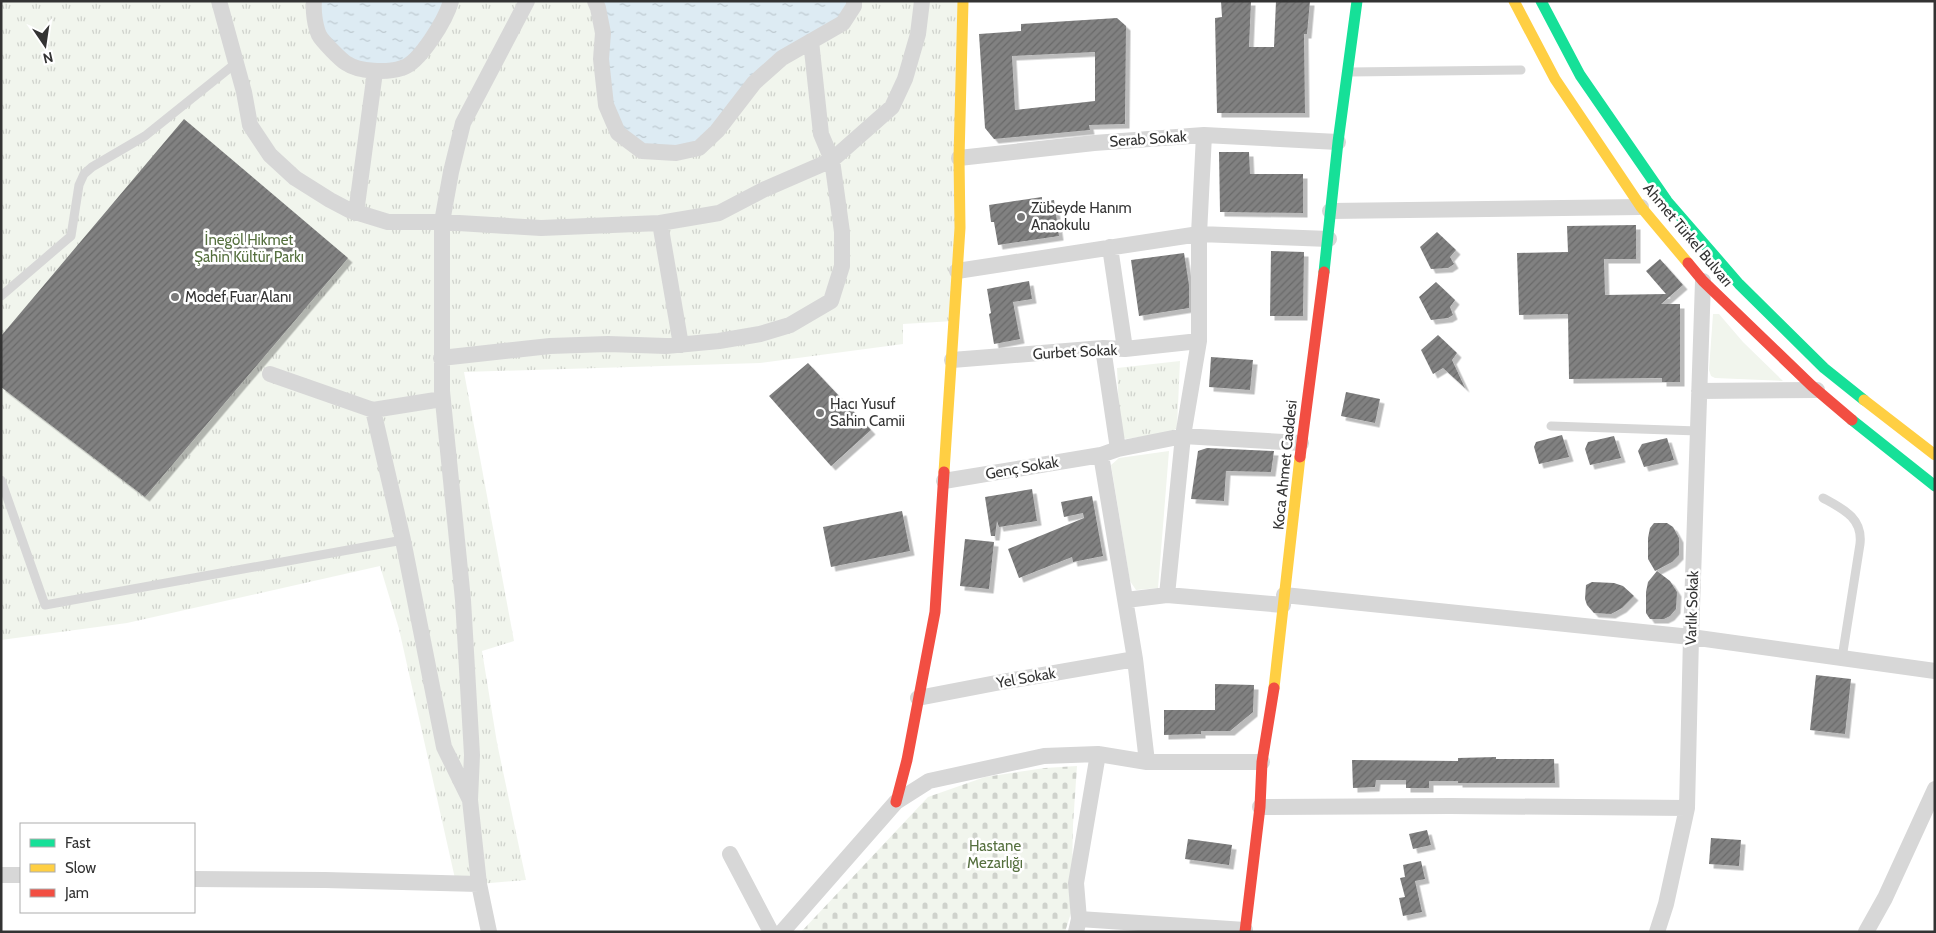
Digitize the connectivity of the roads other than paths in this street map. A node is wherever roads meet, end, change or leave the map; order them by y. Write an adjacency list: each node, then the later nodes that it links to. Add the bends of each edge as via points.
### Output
1 (219, 1): 13 (street)
2 (314, 1): 15 (street, via 320,36 346,64)
3 (451, 1): 15 (street, via 425,49 404,68)
4 (527, 1): 24 (street, via 463,123)
5 (595, 1): 12 (street, via 603,34 601,59 606,105 618,133 642,151 676,153 699,148 717,131 754,83 782,58)
6 (854, 1): 12 (street, via 843,23)
7 (922, 1): 20 (street, via 918,34 905,79 892,107)
8 (963, 1): 19 (street)
9 (1357, 1): 16 (street, Koca Ahmet Caddesi)
10 (1514, 1): 21 (street, Ahmet Türkel Bulvarı, via 1555,79)
11 (1541, 1): 49 (street, Ahmet Türkel Bulvarı, via 1580,75 1667,201 1739,284 1824,368)
12 (812, 41): 20 (street, via 821,134)
13 (236, 63): 23 (street, via 250,125 270,155 295,178); 31 (lane, via 145,136 84,174 71,236)
14 (1521, 70): 16 (lane)
15 (375, 72): 23 (street)
16 (1347, 72): 18 (street, Koca Ahmet Caddesi)
17 (1204, 135): 18 (street, Serab Sokak); 19 (street, Serab Sokak); 26 (street)
18 (1338, 142): 22 (street, Koca Ahmet Caddesi)
19 (959, 158): 29 (street)
20 (832, 160): 25 (street, via 718,213); 33 (street, via 842,232 842,266 831,301 790,325 760,334)
21 (1641, 206): 22 (street); 30 (street, Ahmet Türkel Bulvarı)
22 (1330, 211): 27 (street, Koca Ahmet Caddesi)
23 (356, 213): 24 (street, via 388,222)
24 (442, 222): 25 (street, via 541,228); 36 (street)
25 (660, 223): 33 (street)
26 (1199, 234): 27 (street); 28 (street); 32 (street)
27 (1329, 239): 46 (street, Koca Ahmet Caddesi)
28 (1110, 247): 29 (street); 35 (street)
29 (957, 271): 37 (street)
30 (1703, 281): 39 (street, Ahmet Türkel Bulvarı); 40 (street, Varlık Sokak)
31 (1, 296)
32 (1199, 341): 35 (street, Gurbet Sokak); 45 (street)
33 (681, 344): 36 (street, via 550,346)
34 (1103, 348): 35 (street, Gurbet Sokak); 37 (street, Gurbet Sokak); 47 (street)
35 (1124, 349)
36 (442, 358): 41 (street)
37 (952, 360): 51 (street)
38 (270, 374): 42 (street)
39 (1816, 390): 40 (street); 52 (street, Ahmet Türkel Bulvarı)
40 (1699, 391): 44 (street, Varlık Sokak)
41 (442, 399): 42 (street); 67 (street, via 463,600 472,755)
42 (373, 410): 54 (street)
43 (1551, 426): 44 (lane)
44 (1698, 431): 58 (street, Varlık Sokak)
45 (1183, 436): 46 (street, Genç Sokak); 47 (street, Genç Sokak); 55 (street)
46 (1301, 443): 57 (street, Koca Ahmet Caddesi)
47 (1118, 449): 48 (street, Genç Sokak)
48 (1101, 455): 51 (street, Genç Sokak); 56 (street)
49 (1935, 455)
50 (1, 480): 54 (lane, via 45,605)
51 (944, 481): 62 (street, via 935,612)
52 (1935, 486)
53 (1823, 498): 59 (lane, via 1849,513 1860,532)
54 (404, 540): 67 (street, via 444,747)
55 (1167, 595): 56 (street); 57 (street)
56 (1126, 600): 60 (street)
57 (1284, 600): 58 (street); 65 (street, Koca Ahmet Caddesi)
58 (1690, 637): 59 (street); 70 (street, Varlık Sokak)
59 (1842, 658): 61 (street)
60 (1135, 659): 62 (street, Yel Sokak); 64 (street)
61 (1935, 672)
62 (918, 698): 68 (street)
63 (1098, 754): 64 (street); 68 (street, via 1044,756 938,778); 76 (street, via 1076,882)
64 (1147, 762): 65 (street)
65 (1262, 762): 69 (street, Koca Ahmet Caddesi)
66 (1935, 789): 82 (street)
67 (470, 800): 75 (street)
68 (896, 802): 80 (street)
69 (1260, 807): 70 (street); 77 (street, Koca Ahmet Caddesi)
70 (1688, 808): 81 (street, Varlık Sokak)
71 (730, 854): 79 (street)
72 (1, 875): 73 (street)
73 (20, 876)
74 (195, 879): 75 (street)
75 (479, 884): 78 (street)
76 (1077, 925): 77 (street)
77 (1245, 931)
78 (489, 932)
79 (770, 932)
80 (782, 932)
81 (1657, 932)
82 (1866, 932)

